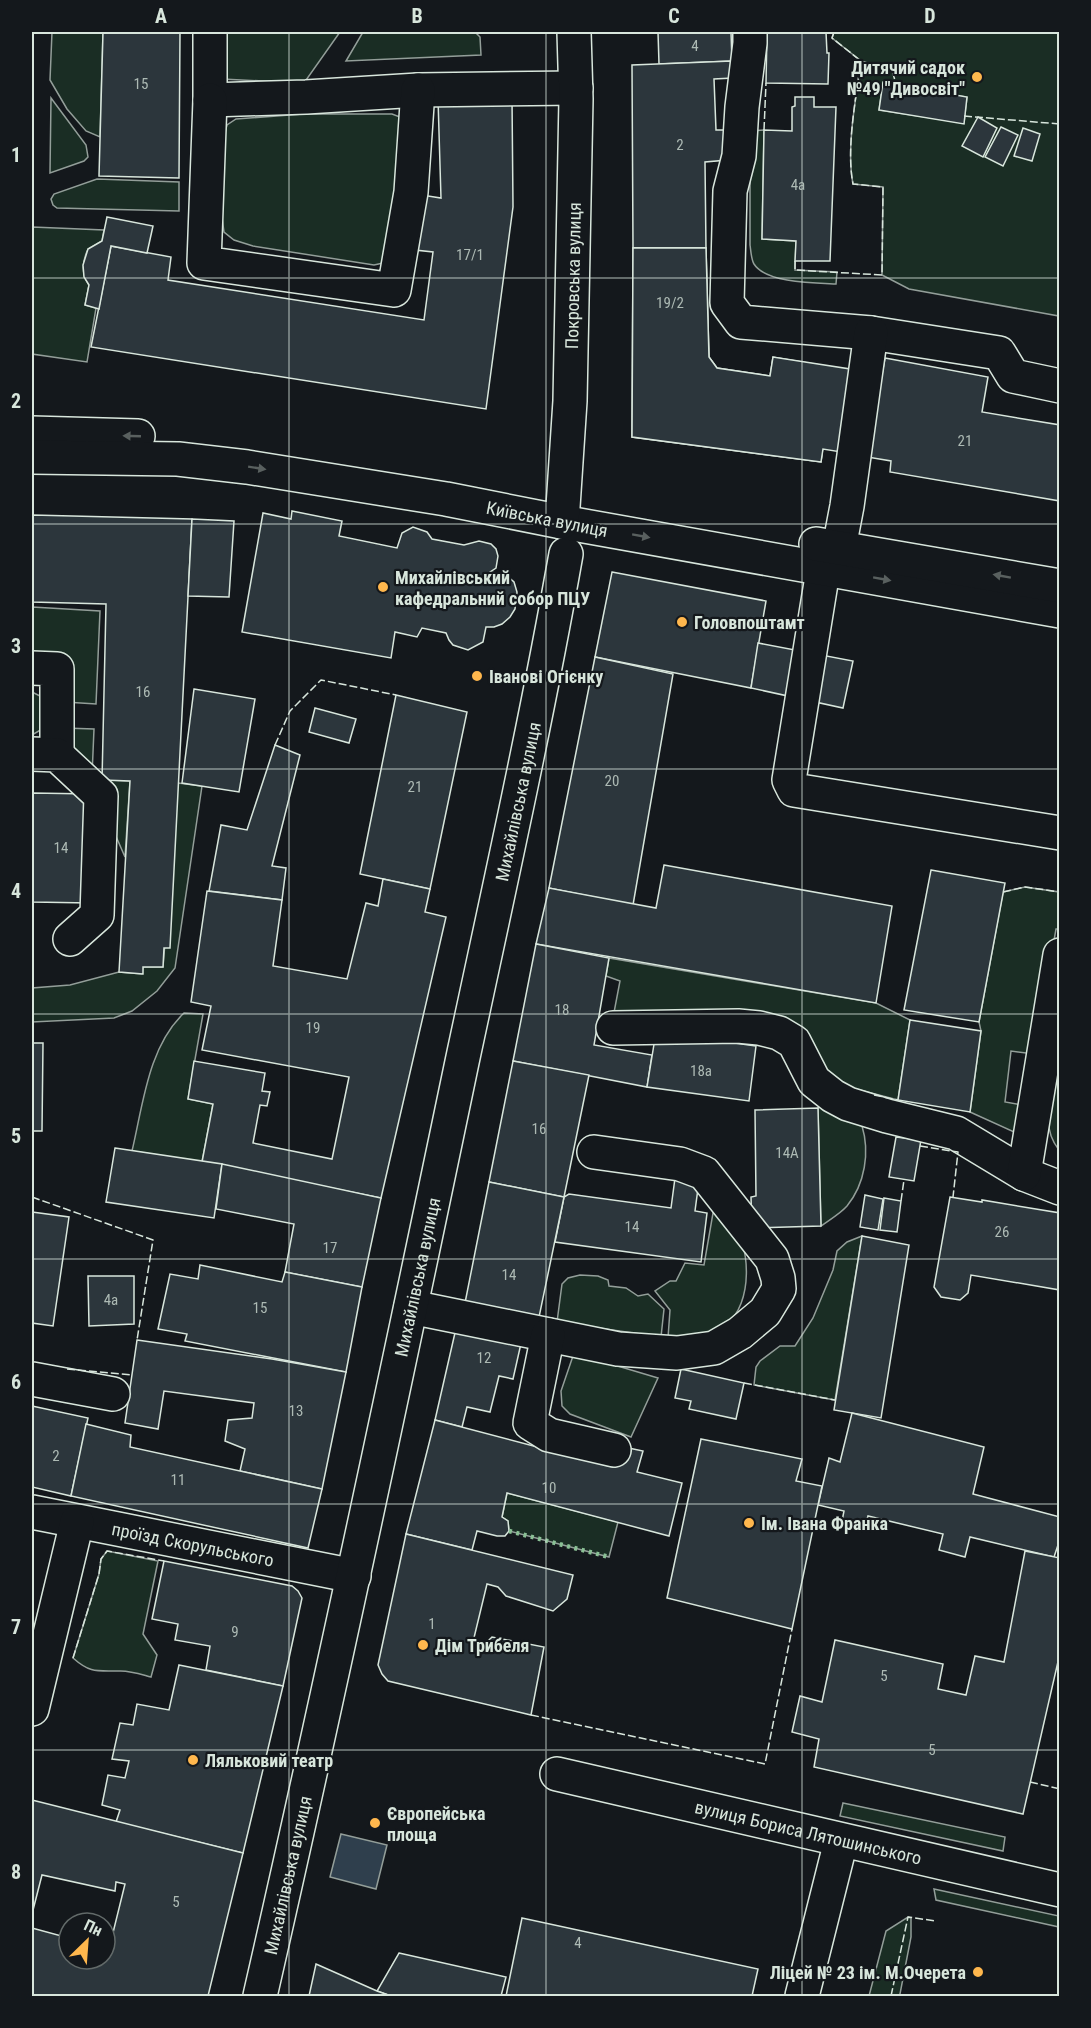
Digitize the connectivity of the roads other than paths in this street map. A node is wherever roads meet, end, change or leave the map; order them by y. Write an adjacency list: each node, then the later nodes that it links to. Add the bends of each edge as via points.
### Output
1 (210, 32): 6 (main road)
2 (574, 32): 4 (main road, Покровська вулиця)
3 (750, 32): 7 (main road, via 739,156 730,191 728,303 741,322)
4 (576, 88): 5 (main road); 11 (main road, Покровська вулиця)
5 (418, 90): 6 (main road); 6 (main road, via 411,192 394,290 204,263)
6 (210, 100)
7 (871, 333): 8 (main road, via 999,353 1013,376); 12 (main road, via 847,506)
8 (1059, 386)
9 (32, 433): 11 (main road, Київська вулиця, one-way to 9, via 252,446 161,437)
10 (32, 457): 11 (main road, Київська вулиця, one-way to 11, via 178,459 247,467 446,499)
11 (564, 525): 12 (main road, Київська вулиця); 24 (main road, Михайлівська вулиця, via 538,700)
12 (830, 554): 13 (main road, Київська вулиця, one-way to 12); 14 (main road, Київська вулиця, one-way to 14); 17 (main road, via 789,780 794,789)
13 (1059, 586)
14 (1059, 611)
15 (32, 668): 16 (main road, via 57,669)
16 (44, 755): 18 (main road, via 101,796 98,915)
17 (1059, 833)
18 (70, 939)
19 (1059, 955): 22 (main road)
20 (613, 1028): 22 (main road, via 738,1026 779,1033 794,1042 814,1081 833,1096 848,1104 956,1134)
21 (594, 1152): 25 (main road, via 680,1164 704,1173 772,1259 779,1289 765,1312 714,1348 665,1353 618,1349)
22 (1024, 1174): 23 (main road)
23 (1059, 1188)
24 (411, 1307): 25 (main road); 31 (main road, Михайлівська вулиця)
25 (548, 1335): 28 (main road, via 530,1423 549,1435)
26 (32, 1379): 27 (main road)
27 (113, 1394)
28 (614, 1450)
29 (32, 1512): 30 (main road, проїзд Скорульського)
30 (77, 1522): 31 (main road, проїзд Скорульського); 32 (main road)
31 (354, 1576): 36 (main road, Михайлівська вулиця)
32 (32, 1709)
33 (557, 1774): 34 (main road, вулиця Бориса Лятошинського)
34 (841, 1840): 35 (main road, вулиця Бориса Лятошинського); 37 (main road)
35 (1059, 1890)
36 (260, 1996)
37 (802, 1996)

